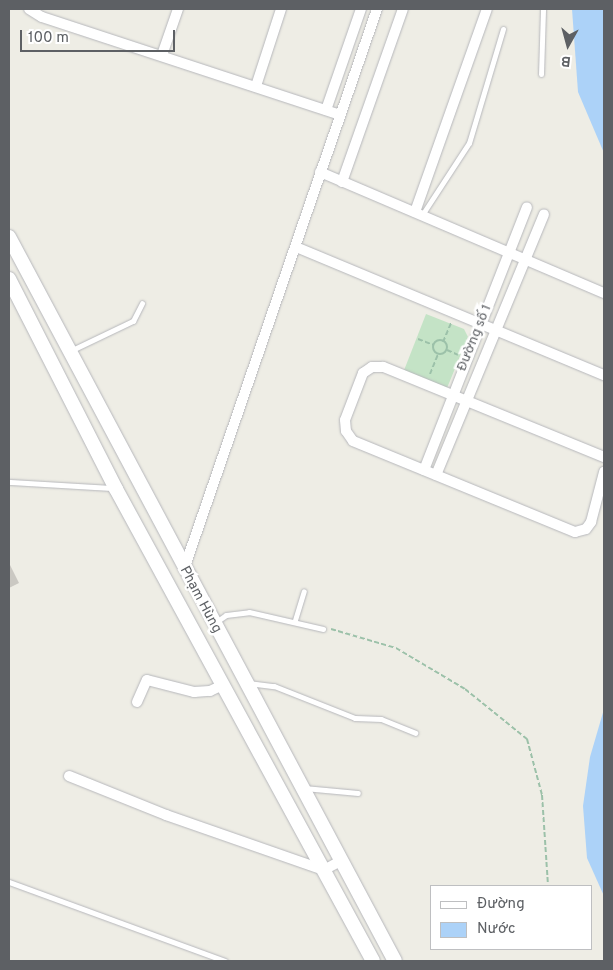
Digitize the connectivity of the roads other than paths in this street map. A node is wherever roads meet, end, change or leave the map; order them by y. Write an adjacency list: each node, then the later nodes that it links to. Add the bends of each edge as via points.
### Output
1 (29, 9): 10 (street, via 42,17)
2 (178, 9): 10 (street)
3 (281, 9): 12 (street)
4 (361, 9): 13 (street)
5 (377, 9): 14 (street)
6 (403, 9): 16 (street)
7 (487, 9): 18 (street)
8 (543, 9): 11 (lane)
9 (502, 29): 18 (lane, via 469,143)
10 (162, 55): 12 (street)
11 (541, 74)
12 (256, 86): 13 (street)
13 (326, 110): 14 (street)
14 (340, 116): 15 (street)
15 (320, 172): 16 (street); 21 (street)
16 (342, 182): 18 (street)
17 (527, 207): 22 (street, Đường số 1)
18 (418, 214): 22 (street)
19 (544, 214): 23 (street)
20 (9, 237): 29 (main road, Phạm Hùng)
21 (296, 247): 27 (street); 39 (street)
22 (509, 253): 23 (street); 27 (street, Đường số 1)
23 (525, 260): 25 (street); 28 (street)
24 (9, 279): 38 (main road, Phạm Hùng)
25 (604, 294)
26 (142, 303): 29 (lane, via 133,321)
27 (481, 324): 28 (street); 31 (street, Đường số 1)
28 (496, 330): 30 (street); 32 (street)
29 (70, 352): 39 (main road, Phạm Hùng)
30 (604, 375)
31 (453, 395): 32 (street); 34 (street, Đường số 1); 34 (street, via 383,367 372,367 363,373 345,420 346,431 354,441)
32 (467, 400): 33 (street); 36 (street)
33 (604, 458)
34 (424, 470): 36 (street)
35 (604, 472): 36 (street, via 591,522 586,529 575,532)
36 (436, 474)
37 (9, 482): 38 (lane)
38 (116, 489): 45 (main road, Phạm Hùng)
39 (184, 569): 42 (main road, Phạm Hùng)
40 (304, 590): 41 (lane)
41 (295, 620): 42 (lane, via 248,612 226,615); 43 (lane)
42 (213, 623): 44 (main road, Phạm Hùng)
43 (326, 629)
44 (245, 683): 47 (lane, via 274,686 355,718 381,719); 49 (main road, Phạm Hùng)
45 (223, 684): 46 (street, via 210,691 194,692 147,680); 52 (main road, Phạm Hùng)
46 (137, 702)
47 (415, 733)
48 (69, 776): 52 (street, via 166,815)
49 (301, 788): 50 (lane); 51 (main road, Phạm Hùng)
50 (358, 793)
51 (340, 861): 52 (street); 56 (main road, Phạm Hùng)
52 (324, 870): 55 (main road, Phạm Hùng)
53 (9, 882): 54 (lane)
54 (225, 961)
55 (373, 961)
56 (394, 961)

